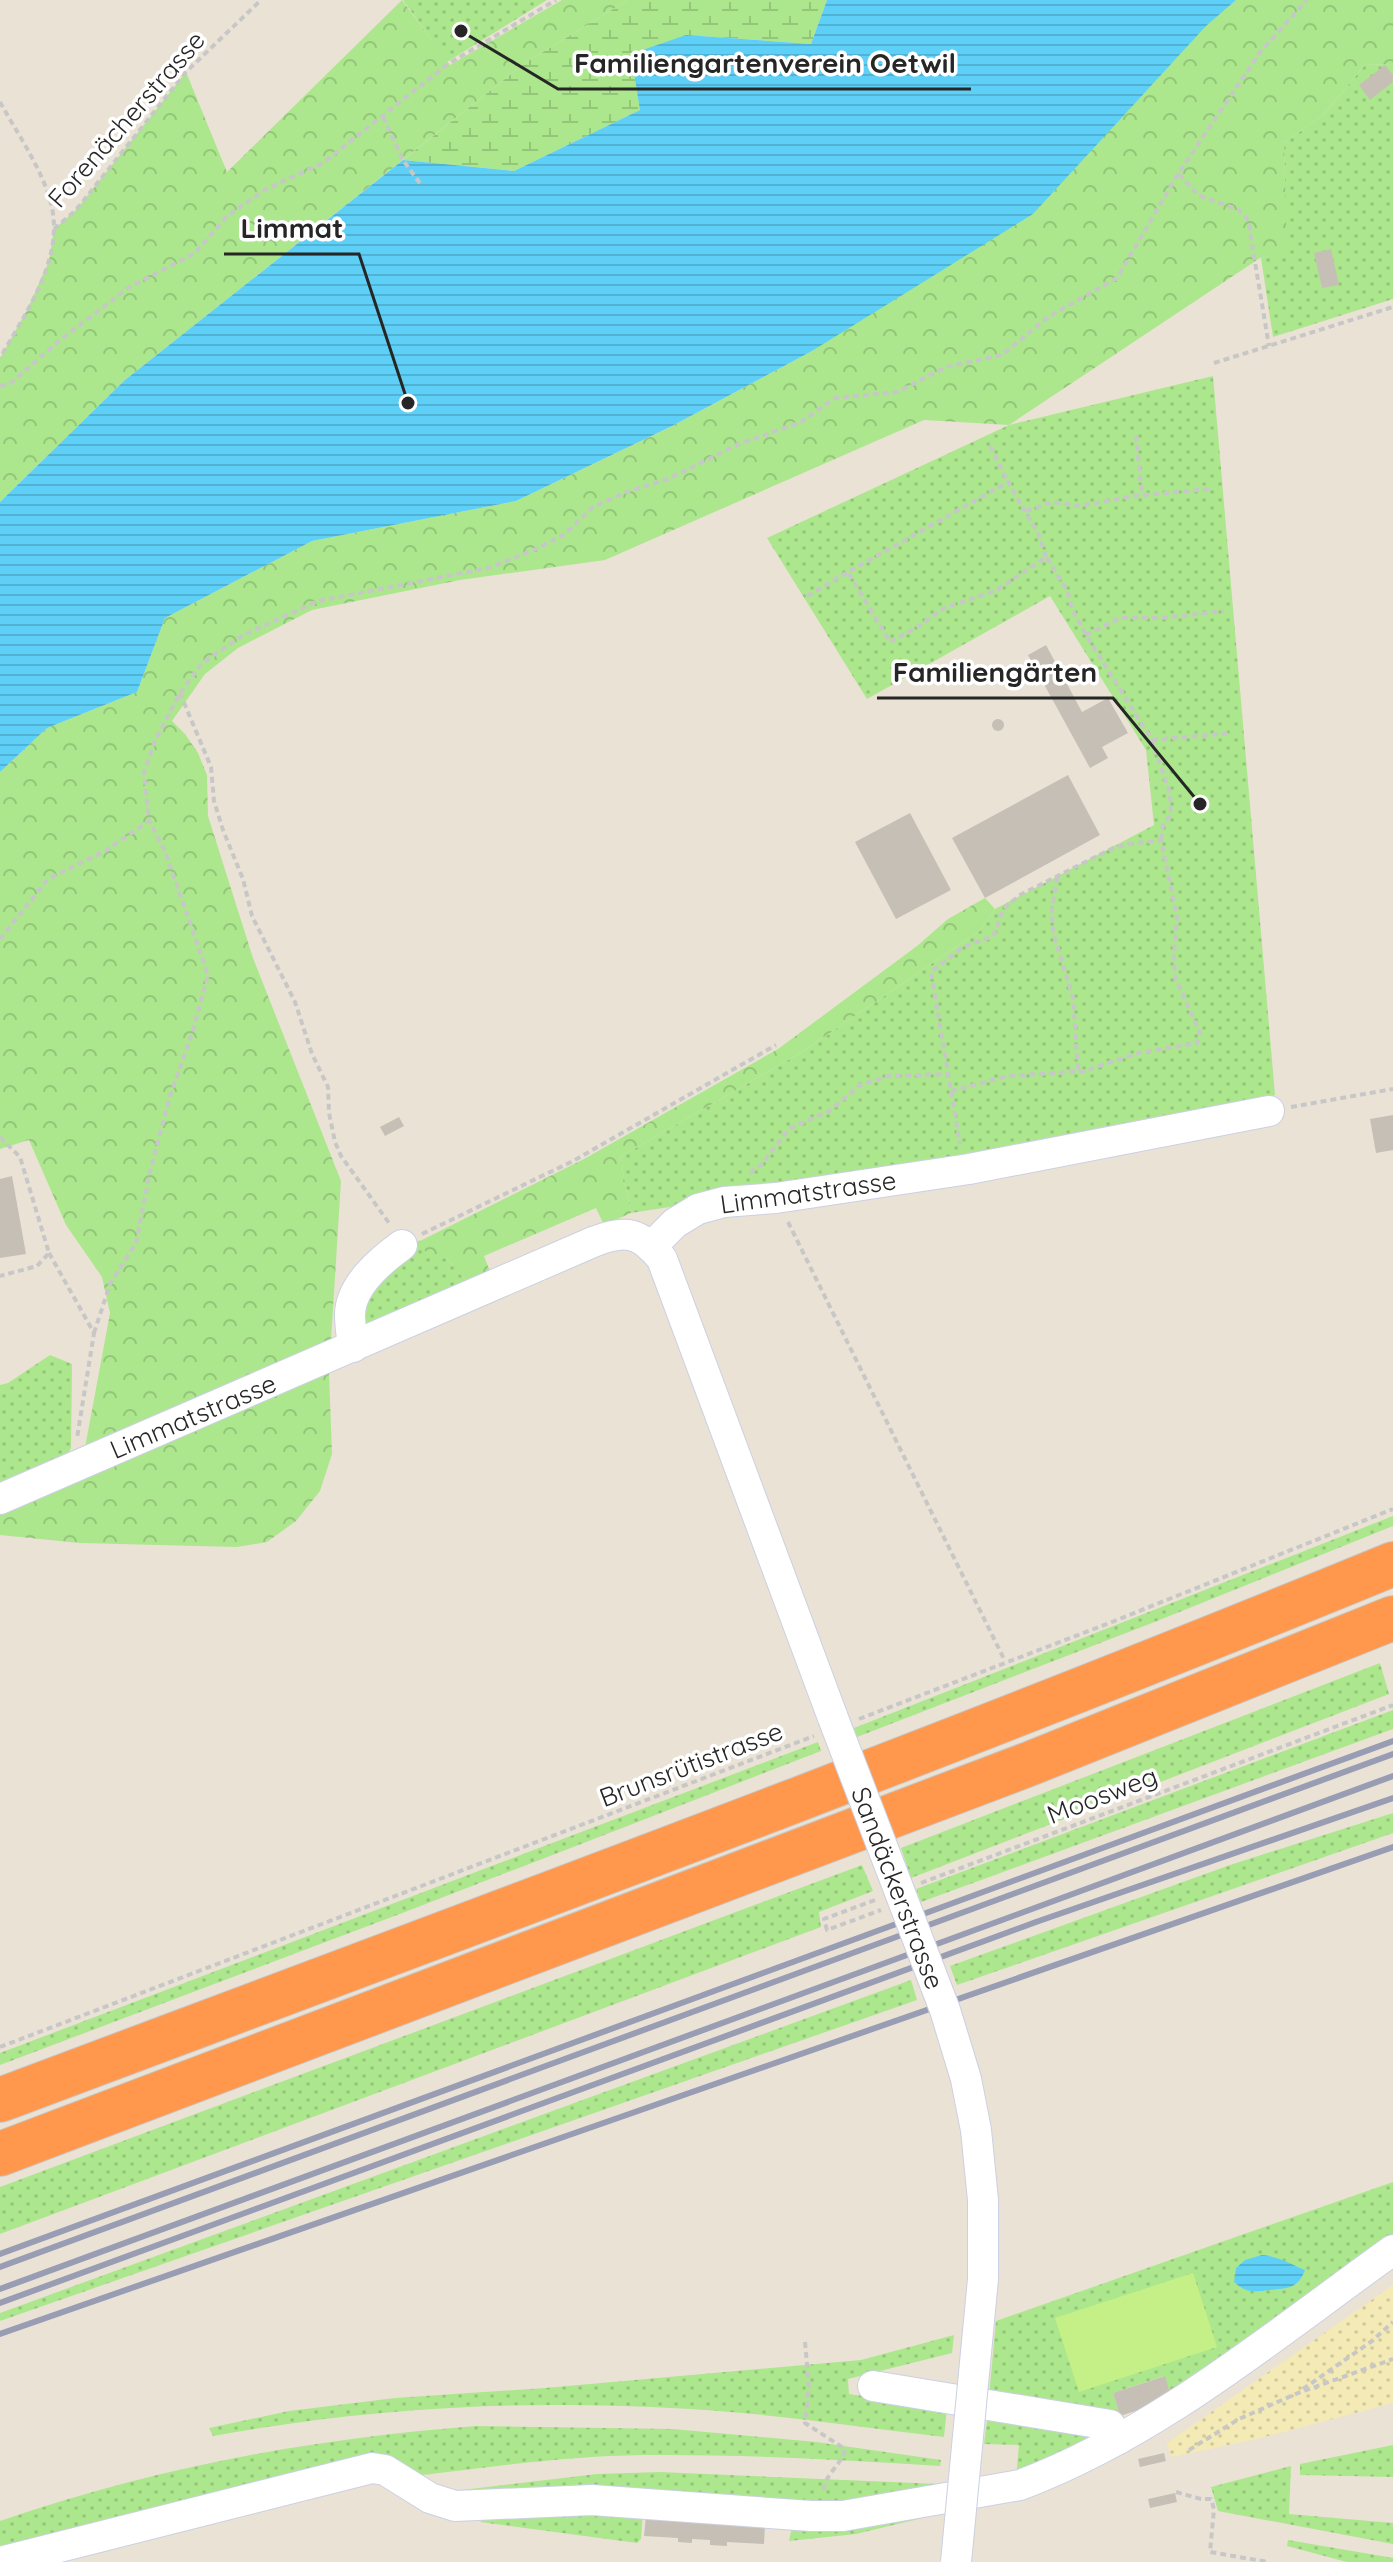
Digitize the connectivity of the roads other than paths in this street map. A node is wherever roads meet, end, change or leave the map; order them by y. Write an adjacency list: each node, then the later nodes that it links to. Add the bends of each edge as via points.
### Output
1 (1269, 1111): 3 (street, Limmatstrasse, via 965,1170 724,1202 675,1223)
2 (402, 1245): 4 (street, via 360,1286 350,1312)
3 (651, 1247): 4 (street, Limmatstrasse, via 615,1233); 14 (street, Sandäckerstrasse, bridge, via 662,1259 839,1723 966,2079 983,2200 983,2279)
4 (353, 1347): 5 (street, Limmatstrasse)
5 (0, 1499)
6 (1393, 1564): 8 (highway, via 786,1804)
7 (1393, 1618): 9 (highway, via 1001,1775)
8 (0, 2100)
9 (0, 2154)
10 (1393, 2250): 12 (street, via 1160,2417)
11 (873, 2386): 12 (street, via 1110,2425)
12 (1119, 2439): 13 (street, via 1020,2485 843,2516 592,2500 455,2506 372,2468)
13 (0, 2562)
14 (956, 2562)

